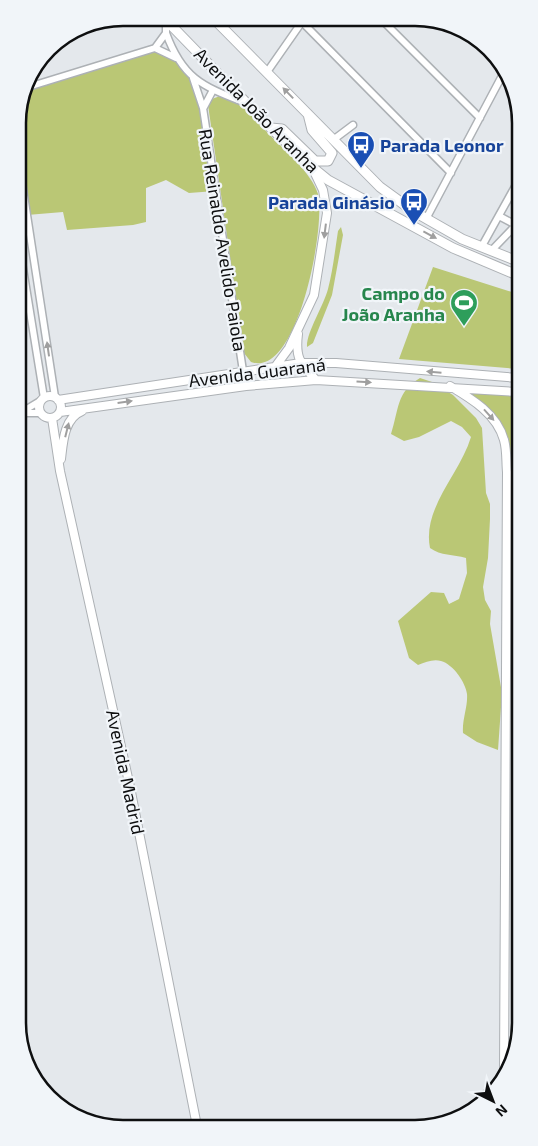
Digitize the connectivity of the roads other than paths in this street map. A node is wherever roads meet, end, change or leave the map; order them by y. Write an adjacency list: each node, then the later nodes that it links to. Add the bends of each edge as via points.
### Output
1 (166, 26): 7 (street)
2 (172, 26): 15 (main road, Avenida João Aranha)
3 (220, 26): 10 (main road, Avenida João Aranha)
4 (299, 26): 10 (street)
5 (309, 26): 23 (street)
6 (388, 26): 18 (street)
7 (166, 33): 8 (street); 9 (street)
8 (155, 48): 9 (street); 13 (street)
9 (176, 58): 11 (street)
10 (268, 72): 17 (main road, Avenida João Aranha, one-way to 10)
11 (193, 78): 14 (street); 16 (street, Rua Reinaldo Avelido Paiola)
12 (501, 79): 18 (street)
13 (34, 85)
14 (213, 90): 15 (street); 16 (street, Rua Reinaldo Avelido Paiola)
15 (250, 104): 20 (main road, Avenida João Aranha)
16 (203, 108): 38 (street, Rua Reinaldo Avelido Paiola)
17 (308, 113): 20 (main road, via 312,130 332,153 328,161 315,161 282,130); 21 (main road, Avenida João Aranha)
18 (480, 118): 23 (street)
19 (353, 125): 21 (street)
20 (271, 128): 22 (main road, Avenida João Aranha)
21 (334, 140): 27 (main road, Avenida João Aranha, via 380,187)
22 (312, 167): 33 (main road, Avenida João Aranha, one-way to 33, via 352,195 453,248); 35 (street, one-way to 35, via 323,190 327,213 314,296)
23 (451, 173): 27 (street)
24 (512, 193): 26 (street)
25 (26, 213): 44 (street, one-way to 25)
26 (499, 216): 28 (street); 30 (street)
27 (426, 219): 30 (main road, Avenida João Aranha)
28 (512, 222)
29 (512, 229): 31 (street)
30 (482, 246): 31 (main road, Avenida João Aranha)
31 (492, 250): 32 (main road, Avenida João Aranha)
32 (512, 259)
33 (512, 273)
34 (26, 291): 43 (street)
35 (299, 327): 36 (street, via 296,353); 37 (street)
36 (301, 363): 37 (street, Avenida Guaraná); 39 (street, Avenida Guaraná, one-way to 36); 40 (street)
37 (275, 367): 38 (street, Avenida Guaraná)
38 (243, 371): 44 (street, Avenida Guaraná)
39 (512, 378)
40 (316, 380): 41 (street, Avenida Guaraná, one-way to 41); 45 (street, Avenida Guaraná, one-way to 40, via 246,386)
41 (450, 386): 42 (street, Avenida Guaraná); 52 (street, one-way to 52, via 490,415 505,441 508,512)
42 (512, 391)
43 (42, 399): 44 (street); 46 (street); 49 (street)
44 (56, 399): 47 (street, via 61,405)
45 (97, 407): 47 (street, Avenida Guaraná); 51 (street, one-way to 45, via 71,416)
46 (26, 409)
47 (60, 412): 50 (street)
48 (26, 413): 49 (street)
49 (40, 414): 50 (street)
50 (52, 418): 51 (street, Avenida Madrid)
51 (60, 471): 55 (street, Avenida Madrid, via 130,787)
52 (506, 806): 53 (street); 54 (street)
53 (512, 806)
54 (504, 1060)
55 (196, 1120)

